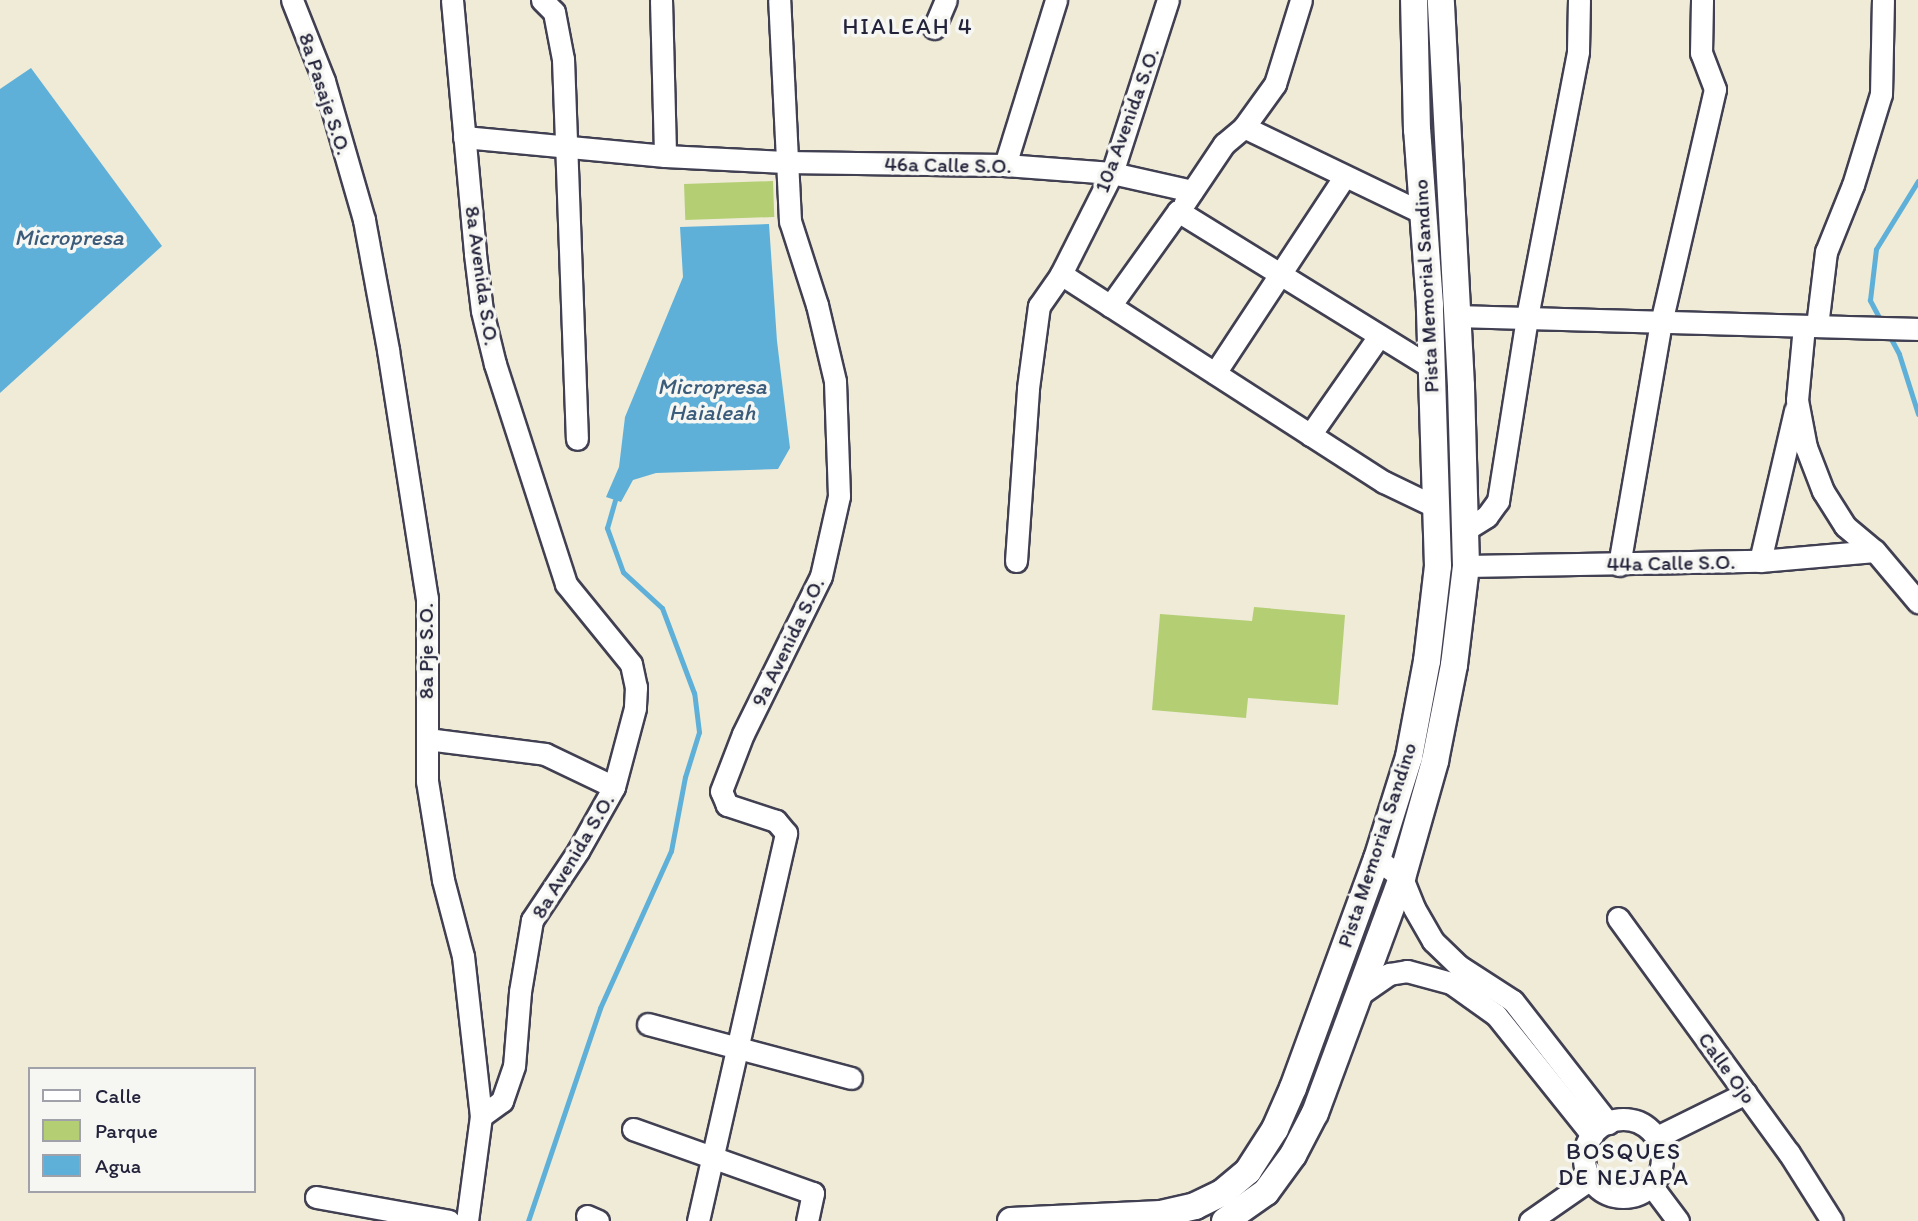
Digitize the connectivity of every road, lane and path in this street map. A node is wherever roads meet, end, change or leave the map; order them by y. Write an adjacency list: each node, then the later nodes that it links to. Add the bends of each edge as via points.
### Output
1 (292, 0): 24 (street, 8a Pasaje S.O., via 324,81)
2 (452, 0): 17 (street, 8a Avenida S.O.)
3 (542, 0): 18 (street, via 554,12 563,59)
4 (661, 0): 19 (street)
5 (779, 0): 20 (street, 9a Avenida S.O.)
6 (946, 0): 15 (street)
7 (1056, 0): 21 (street)
8 (1168, 0): 22 (street, 10a Avenida S.O.)
9 (1301, 0): 16 (street, via 1275,84)
10 (1415, 0): 27 (main road, Pista Memorial Sandino)
11 (1441, 0): 31 (main road, Pista Memorial Sandino)
12 (1579, 0): 32 (street, via 1578,51)
13 (1702, 0): 33 (street, via 1701,53 1715,89)
14 (1883, 0): 34 (street, via 1881,94 1826,252)
15 (934, 28)
16 (1244, 127): 23 (street); 25 (street, via 1224,145)
17 (464, 137): 18 (street, 46a Calle S.O.); 51 (street, 8a Avenida S.O., via 482,311 557,562 566,584 631,664 635,708)
18 (564, 146): 19 (street, 46a Calle S.O.); 41 (street)
19 (665, 156): 20 (street, 46a Calle S.O.)
20 (785, 162): 21 (street, 46a Calle S.O.); 58 (street, 9a Avenida S.O., via 790,221 835,381 839,496 821,576 743,734 721,791 727,805 776,821 786,833)
21 (1005, 165): 22 (street, 46a Calle S.O.)
22 (1112, 173): 25 (street, 46a Calle S.O.); 28 (street, 10a Avenida S.O.)
23 (1344, 177): 27 (street); 29 (street)
24 (354, 188): 50 (street, 8a Pje S.O., via 388,351 427,597)
25 (1192, 191): 26 (street)
26 (1178, 211): 29 (street); 30 (street)
27 (1423, 213): 37 (main road, Pista Memorial Sandino)
28 (1060, 274): 30 (street); 45 (street, 10a Avenida S.O., via 1039,306 1028,388)
29 (1283, 274): 36 (street); 38 (street)
30 (1110, 306): 38 (street)
31 (1457, 316): 32 (street); 43 (main road, Pista Memorial Sandino)
32 (1527, 317): 33 (street); 43 (street, via 1498,501 1487,516)
33 (1661, 323): 34 (street); 47 (street)
34 (1810, 326): 35 (street); 39 (street)
35 (1912, 329)
36 (1379, 336): 37 (street); 40 (street)
37 (1432, 368): 42 (main road, Pista Memorial Sandino)
38 (1215, 373): 40 (street)
39 (1797, 400): 44 (street, via 1806,447 1823,491 1845,526); 46 (street)
40 (1310, 435): 42 (street, via 1384,482)
41 (578, 439)
42 (1436, 507): 52 (main road, Pista Memorial Sandino, via 1438,566 1427,661 1409,757)
43 (1465, 530): 48 (main road, Pista Memorial Sandino)
44 (1875, 551): 46 (street, 44a Calle S.O.); 49 (street)
45 (1016, 561)
46 (1759, 561): 47 (street, 44a Calle S.O.)
47 (1619, 565): 48 (street, 44a Calle S.O.)
48 (1466, 566): 53 (main road, Pista Memorial Sandino, via 1454,665 1435,761)
49 (1918, 602)
50 (427, 739): 51 (street, via 545,754); 61 (street, 8a Pje S.O., via 428,781 443,880 463,956)
51 (614, 786): 61 (street, 8a Avenida S.O., via 533,920 520,992 514,1066 502,1101)
52 (1377, 859): 53 (street); 73 (main road, Pista Memorial Sandino, via 1293,1088 1275,1129 1248,1171 1222,1193 1195,1206 1161,1214)
53 (1402, 878): 55 (street, via 1414,908); 56 (main road, Pista Memorial Sandino)
54 (1618, 918): 60 (street, Calle Ojo)
55 (1455, 974): 56 (street, via 1389,974); 63 (street, via 1514,1001)
56 (1359, 995): 74 (main road, Pista Memorial Sandino, via 1315,1112 1293,1155 1266,1192)
57 (648, 1024): 58 (street)
58 (736, 1046): 59 (street); 65 (street)
59 (851, 1078)
60 (1746, 1093): 64 (street); 77 (street, Calle Ojo)
61 (481, 1115): 70 (street)
62 (633, 1129): 65 (street)
63 (1600, 1129): 64 (street, via 1621,1119 1641,1123); 66 (street, via 1587,1140 1583,1161)
64 (1657, 1137): 67 (street, via 1663,1156 1659,1176)
65 (712, 1159): 71 (street); 72 (street, via 813,1193)
66 (1589, 1180): 67 (street, via 1605,1194 1625,1198 1645,1192); 75 (street)
67 (1651, 1185): 76 (street)
68 (316, 1197): 69 (street)
69 (449, 1221)
70 (467, 1221)
71 (698, 1221)
72 (807, 1221)
73 (1012, 1221)
74 (1225, 1221)
75 (1530, 1221)
76 (1678, 1221)
77 (1832, 1221)

